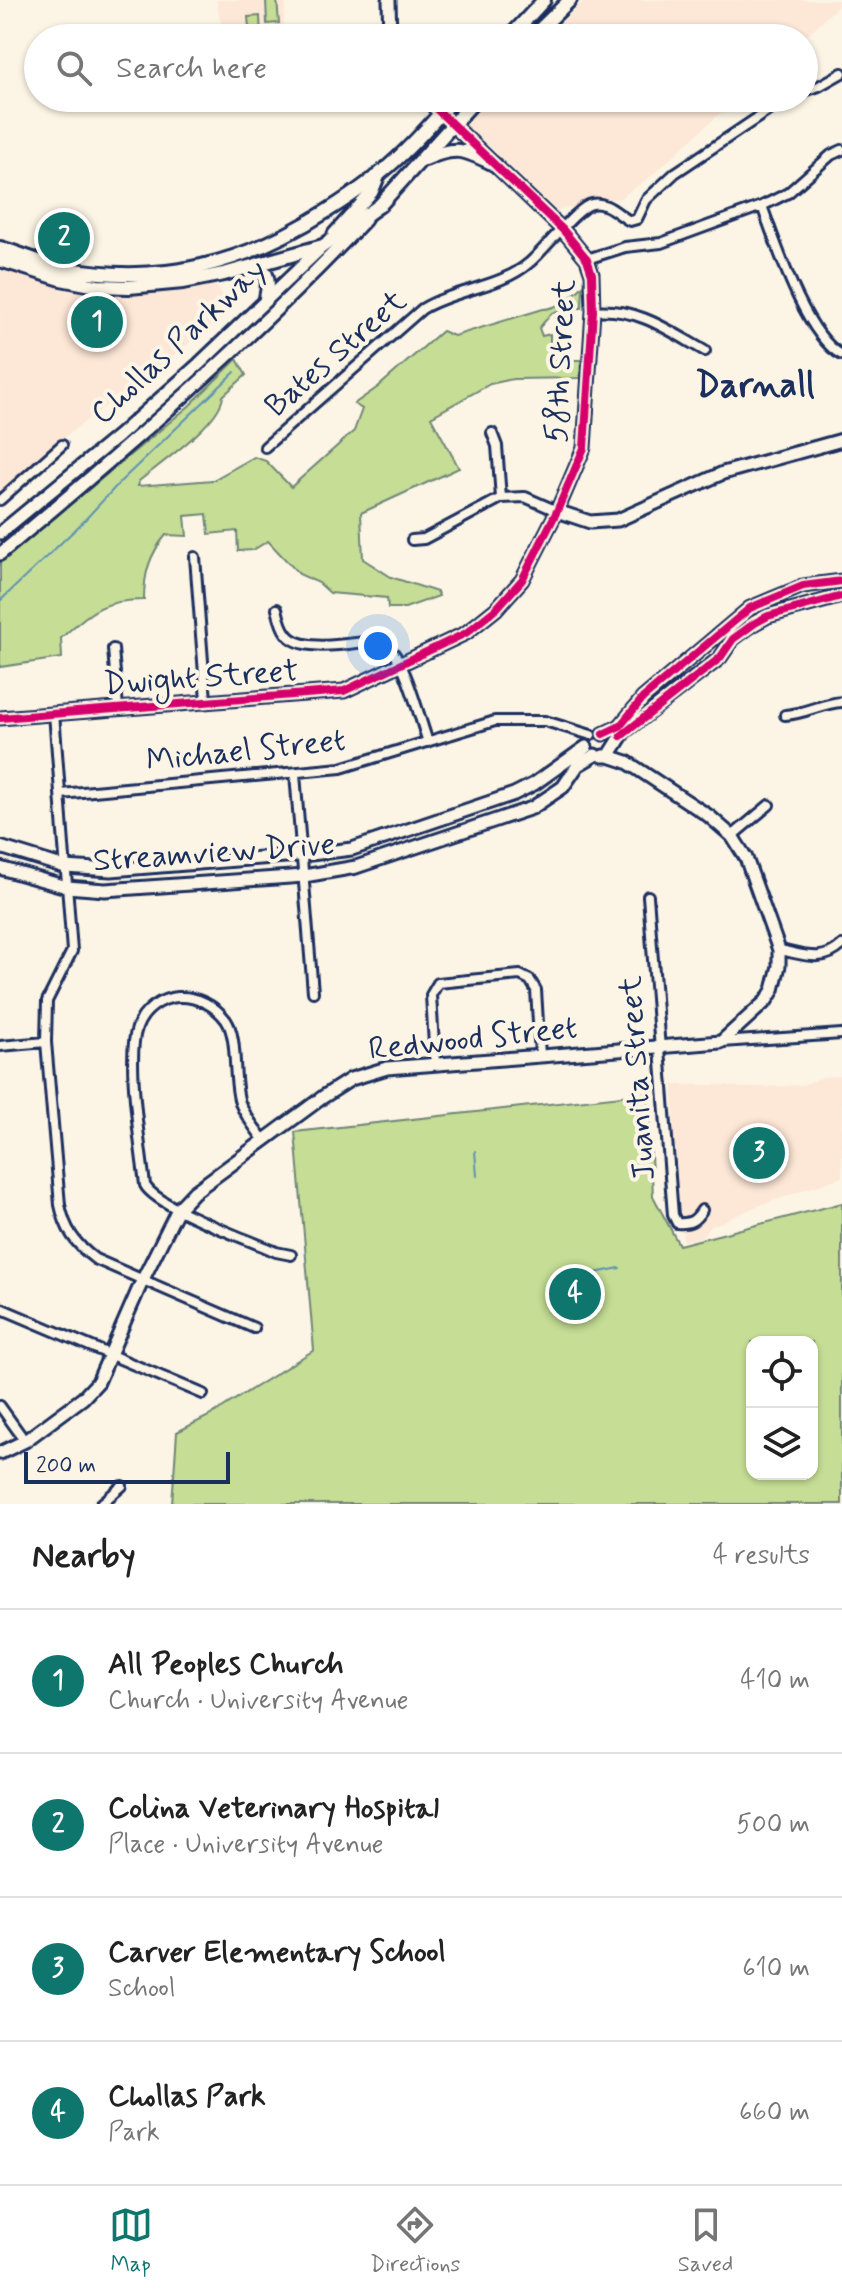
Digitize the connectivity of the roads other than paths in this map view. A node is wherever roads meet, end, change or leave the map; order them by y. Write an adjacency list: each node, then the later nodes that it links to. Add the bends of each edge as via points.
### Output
1 (389, 0): 4 (main road)
2 (544, 0): 5 (main road)
3 (570, 0): 6 (main road)
4 (390, 24)
5 (522, 24)
6 (545, 24)
7 (842, 73): 8 (street)
8 (818, 86)
9 (464, 112): 12 (main road)
10 (766, 112): 19 (street, Bates Street, via 675,173 646,200 637,219 630,221 607,206 590,204)
11 (441, 113): 12 (main road, 58th Street); 16 (main road)
12 (452, 125): 14 (main road); 15 (main road, 58th Street)
13 (842, 150): 18 (street, via 788,193)
14 (418, 162): 15 (main road, via 463,149); 17 (main road)
15 (494, 164): 19 (main road, 58th Street)
16 (379, 175): 20 (main road, Chollas Parkway, via 372,192); 21 (main road, via 277,241 209,266 156,274 102,273)
17 (380, 205): 20 (main road); 38 (main road, Chollas Parkway, via 207,377)
18 (762, 206): 22 (street, via 661,243); 28 (street, via 794,294 831,349)
19 (563, 230): 22 (main road, 58th Street); 32 (street, Bates Street, via 513,274 422,309)
20 (323, 246): 24 (main road); 25 (main road, Chollas Parkway)
21 (0, 248)
22 (587, 259): 26 (main road, 58th Street)
23 (0, 260): 24 (main road, via 61,279 129,287 183,282)
24 (260, 265): 25 (main road, via 268,280)
25 (266, 298): 36 (main road, Chollas Parkway, via 130,426)
26 (593, 311): 27 (street, via 630,312 653,320); 35 (main road, 58th Street, via 586,437)
27 (705, 351)
28 (842, 355)
29 (492, 433): 33 (street)
30 (842, 440): 35 (main road, via 723,473 618,520 590,522)
31 (62, 445): 34 (street)
32 (265, 447)
33 (501, 498): 35 (street, via 525,497); 37 (street, via 424,539)
34 (0, 500)
35 (557, 511): 46 (main road, 58th Street, via 522,580 496,609 455,639)
36 (0, 533)
37 (412, 540)
38 (0, 554)
39 (195, 557): 47 (street)
40 (842, 581): 41 (main road, Streamview Drive)
41 (822, 583): 43 (main road); 54 (main road, Streamview Drive, via 750,608 643,698 620,726)
42 (842, 596): 43 (main road)
43 (826, 599): 55 (main road, via 755,623 733,639 720,658 624,732)
44 (277, 609): 46 (street, via 284,631 297,643 383,643)
45 (113, 649): 49 (street)
46 (401, 665): 47 (main road, Dwight Street, via 344,691); 53 (street)
47 (206, 700): 49 (main road, Dwight Street)
48 (842, 702): 51 (street)
49 (118, 708): 50 (main road, Dwight Street)
50 (54, 713): 52 (main road, Dwight Street); 57 (street)
51 (785, 715)
52 (0, 718)
53 (428, 742): 54 (street, Michael Street, via 505,720 545,721); 56 (street, Michael Street, via 341,768)
54 (592, 743): 55 (main road); 55 (main road, via 611,736); 61 (main road, Streamview Drive, via 514,794 352,849); 64 (main road, Streamview Drive, via 563,787 532,808 356,867)
55 (613, 748): 59 (main road)
56 (295, 774): 57 (street, Michael Street); 61 (street)
57 (61, 794): 62 (street)
58 (769, 805): 59 (street)
59 (732, 836): 68 (main road, via 746,858)
60 (0, 847): 62 (main road, Streamview Drive)
61 (302, 855): 62 (main road, Streamview Drive, via 111,870); 64 (street)
62 (65, 867): 65 (street)
63 (0, 868): 65 (main road, Streamview Drive)
64 (304, 876): 65 (main road, Streamview Drive, via 105,890); 69 (street)
65 (67, 887): 71 (street, via 72,951 47,1001)
66 (648, 896): 74 (street, Juanita Street)
67 (842, 945): 68 (street, via 812,958)
68 (779, 950): 72 (main road, via 773,990)
69 (313, 992)
70 (842, 1034): 72 (street, Redwood Street)
71 (46, 1042): 73 (street); 81 (street, via 63,1223 95,1259)
72 (721, 1042): 74 (main road, Redwood Street)
73 (0, 1046)
74 (660, 1046): 75 (main road, Redwood Street); 79 (street, Juanita Street, via 673,1215 677,1223 689,1224)
75 (540, 1055): 76 (main road, Redwood Street); 76 (street, via 536,990 520,975 442,981 435,987)
76 (435, 1062): 77 (main road, Redwood Street, via 351,1079)
77 (263, 1139): 78 (main road, Redwood Street); 78 (street, via 240,1102 230,1026 222,1015 196,999 180,997 164,999 145,1014 133,1053 145,1185)
78 (178, 1209): 80 (street); 81 (main road, Redwood Street)
79 (702, 1210)
80 (291, 1255)
81 (143, 1279): 83 (street); 84 (main road, Redwood Street)
82 (0, 1308): 84 (street)
83 (254, 1328)
84 (109, 1356): 85 (street); 87 (main road, Redwood Street, via 98,1382 83,1398)
85 (203, 1394)
86 (0, 1406): 87 (street)
87 (25, 1441): 88 (main road, Redwood Street)
88 (0, 1453)
89 (122, 1486): 90 (street)
90 (101, 1504)

